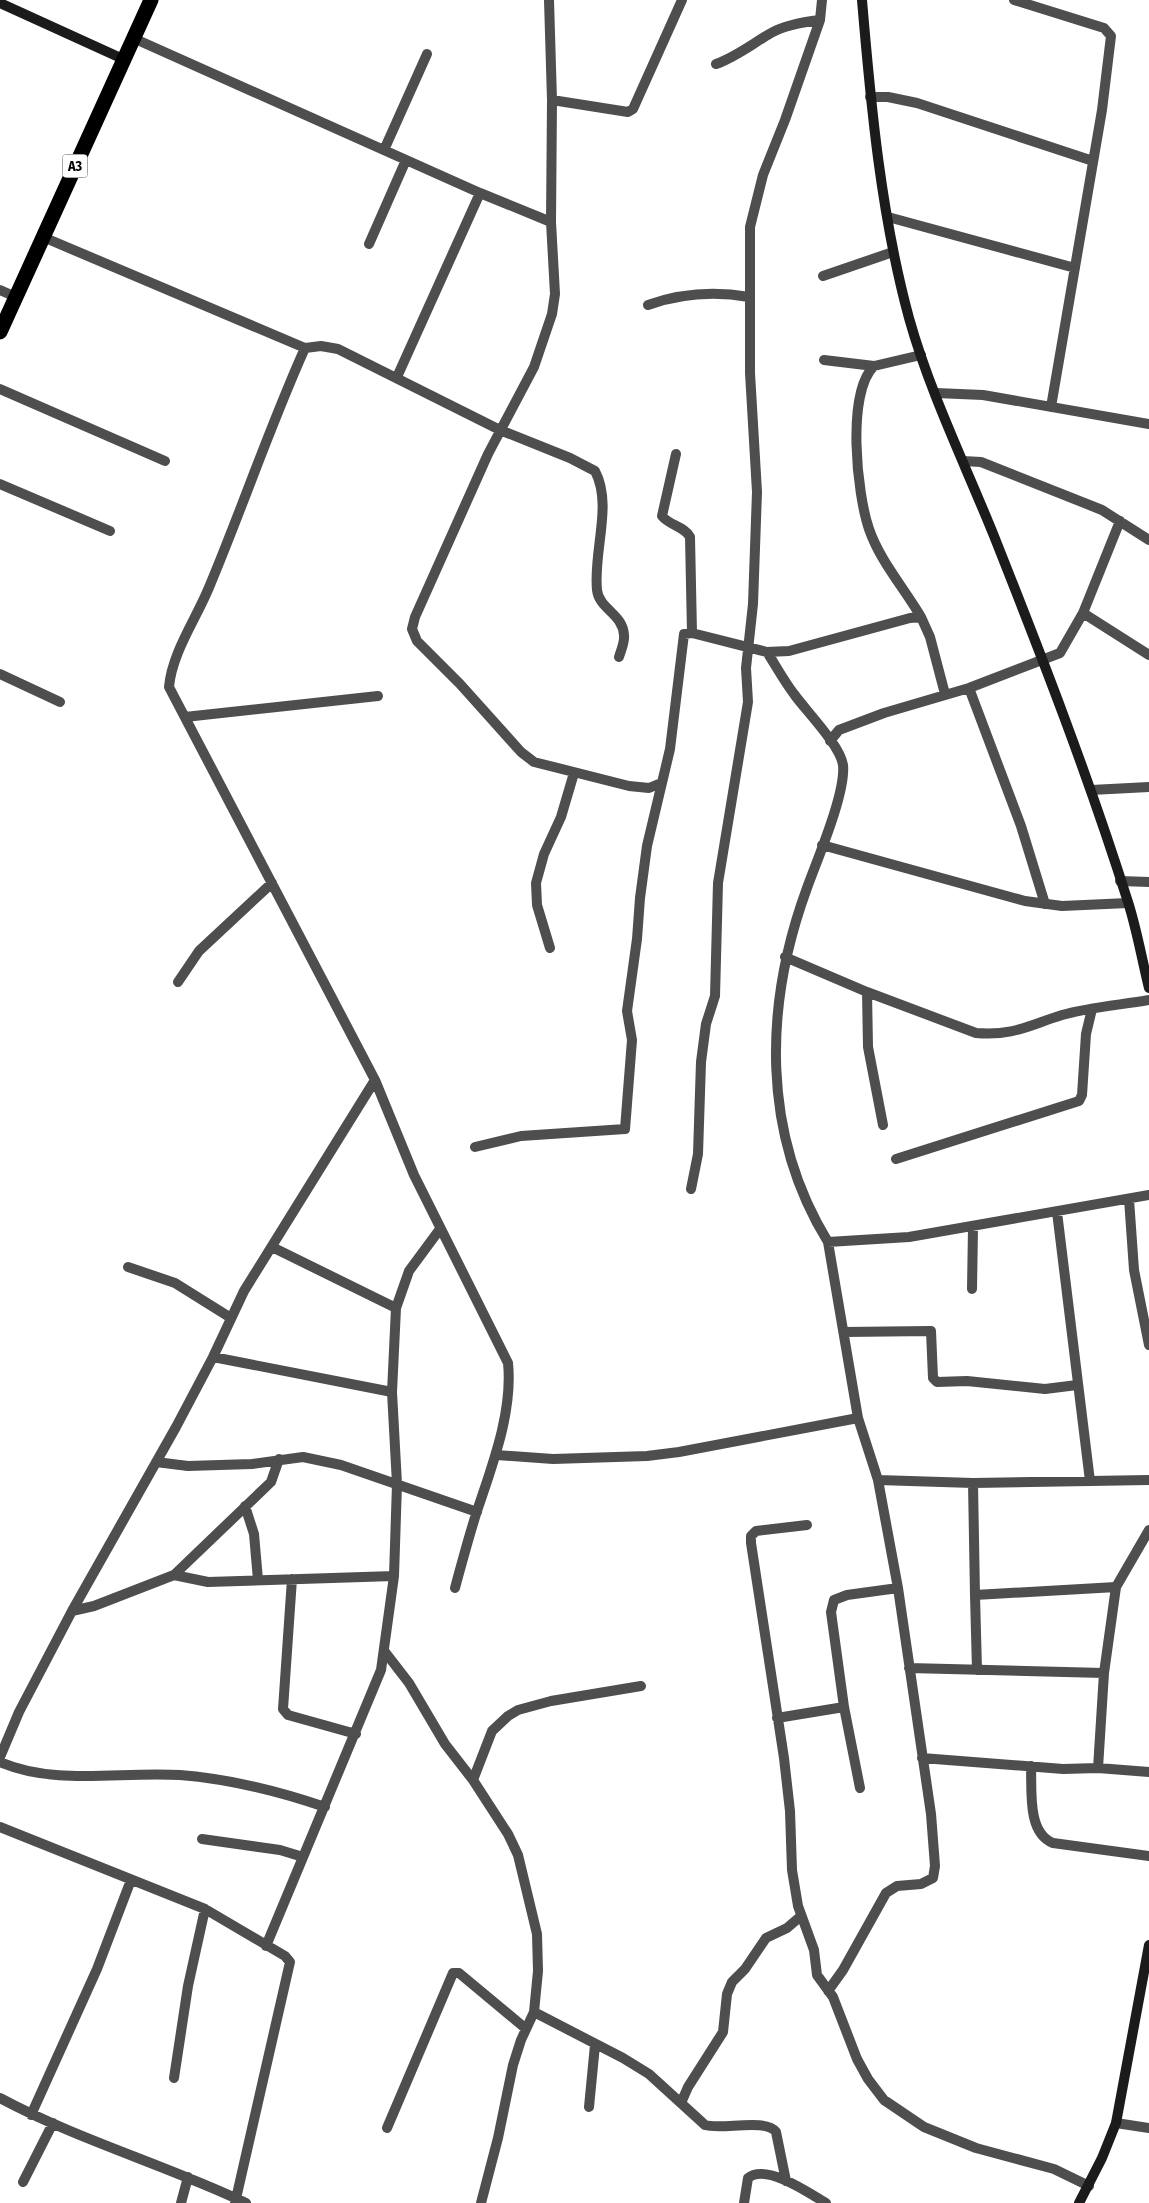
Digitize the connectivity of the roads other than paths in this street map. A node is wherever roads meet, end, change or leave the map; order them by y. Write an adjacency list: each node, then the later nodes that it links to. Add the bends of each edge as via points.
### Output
1 (151, 0): 9 (highway, A3)
2 (549, 0): 14 (street)
3 (682, 0): 14 (street, via 633,110 628,112)
4 (822, 0): 8 (street)
5 (862, 0): 13 (street)
6 (1014, 0): 17 (street, via 1110,32)
7 (0, 3): 11 (street)
8 (820, 20): 12 (street, via 801,22 772,32 734,57); 28 (street, via 755,201 750,227)
9 (133, 38): 11 (highway, A3); 15 (street)
10 (427, 54): 15 (street)
11 (124, 59): 21 (highway, A3)
12 (716, 64)
13 (870, 97): 17 (street, via 917,103); 19 (street)
14 (552, 100): 20 (street)
15 (384, 150): 16 (street)
16 (406, 160): 18 (street); 22 (street)
17 (1093, 161): 24 (street)
18 (480, 193): 20 (street); 35 (street)
19 (888, 216): 23 (street); 24 (street)
20 (551, 222): 40 (street, via 555,294 552,314 534,366)
21 (43, 237): 27 (highway, A3); 31 (street)
22 (369, 244)
23 (894, 252): 25 (street); 32 (street)
24 (1076, 268): 38 (street)
25 (823, 276)
26 (0, 290): 27 (street)
27 (16, 297): 30 (highway, A3)
28 (749, 297): 29 (street, via 689,294); 51 (street, via 757,492)
29 (648, 305)
30 (0, 332)
31 (305, 348): 35 (street, via 338,349); 61 (street, via 281,400 210,586 170,675 169,687)
32 (921, 355): 34 (street); 37 (street)
33 (824, 360): 34 (street)
34 (874, 366): 49 (street, via 864,378 856,418 861,483 869,527 879,552)
35 (397, 377): 40 (street)
36 (0, 389): 42 (street)
37 (936, 393): 38 (street, via 983,395); 43 (street)
38 (1051, 407): 39 (street)
39 (1149, 424)
40 (500, 430): 54 (street, via 595,471 603,496 597,589 602,602 623,625); 65 (street, via 415,617 412,634 521,752 534,762)
41 (676, 454): 50 (street, via 662,516 687,531 690,537)
42 (165, 461)
43 (963, 462): 45 (street, via 981,462 1013,473 1102,510); 55 (street)
44 (0, 484): 46 (street)
45 (1120, 521): 47 (street); 48 (street)
46 (110, 532)
47 (1149, 540)
48 (1083, 613): 53 (street); 55 (street, via 1060,654)
49 (921, 617): 52 (street, via 789,651); 58 (street, via 930,637)
50 (692, 632): 51 (street); 66 (street, via 683,636 676,710 666,772)
51 (748, 649): 52 (street); 86 (street, via 748,702 718,883 715,996 706,1024 701,1062 698,1154)
52 (767, 652): 62 (street, via 794,695)
53 (1149, 655)
54 (619, 657)
55 (1044, 661): 57 (street); 68 (street)
56 (0, 674): 60 (street)
57 (969, 688): 58 (street); 74 (street, via 1021,826)
58 (945, 694): 63 (street)
59 (378, 696): 61 (street)
60 (60, 702)
61 (185, 717): 72 (street)
62 (817, 722): 63 (street); 64 (street)
63 (839, 730): 64 (street)
64 (830, 741): 69 (street, via 843,764 842,779)
65 (574, 773): 66 (street, via 629,786 649,788); 75 (street, via 536,883 537,905)
66 (661, 783): 84 (street, via 647,846 627,1011 632,1040 625,1129 521,1136)
67 (1149, 787): 68 (street)
68 (1091, 790): 70 (street)
69 (822, 845): 74 (street, via 1003,896); 76 (street)
70 (1120, 881): 71 (street); 73 (street)
71 (1149, 882)
72 (272, 883): 77 (street, via 199,950); 82 (street)
73 (1128, 903): 74 (street); 78 (street)
74 (1045, 904)
75 (550, 948)
76 (785, 956): 79 (street); 92 (street, via 775,1038 776,1092 782,1130 798,1177)
77 (178, 982)
78 (1149, 988)
79 (867, 992): 81 (street, via 976,1033 1011,1033 1062,1015); 83 (street, via 868,1047)
80 (1149, 1000): 81 (street)
81 (1092, 1009): 85 (street, via 1079,1101)
82 (375, 1080): 91 (street, via 400,1144); 93 (street)
83 (883, 1125)
84 (475, 1147)
85 (896, 1159)
86 (691, 1189)
87 (1149, 1195): 88 (street)
88 (1129, 1199): 89 (street); 99 (street, via 1134,1270)
89 (1057, 1212): 90 (street); 101 (street)
90 (973, 1228): 92 (street, via 909,1238); 95 (street)
91 (440, 1229): 96 (street, via 409,1271); 104 (street, via 508,1363 510,1378)
92 (828, 1242): 98 (street)
93 (272, 1247): 96 (street); 97 (street)
94 (128, 1267): 97 (street, via 175,1283)
95 (972, 1289)
96 (396, 1308): 102 (street)
97 (231, 1318): 100 (street)
98 (844, 1332): 101 (street, via 931,1330 933,1378 937,1382 967,1381 1045,1389); 103 (street)
99 (1149, 1346)
100 (213, 1358): 102 (street); 106 (street)
101 (1077, 1385): 109 (street)
102 (392, 1392): 111 (street)
103 (858, 1418): 104 (street, via 647,1456 553,1459); 107 (street)
104 (497, 1454): 113 (street)
105 (279, 1459): 106 (street, via 252,1464 188,1466); 111 (street, via 304,1457 341,1465); 112 (street, via 271,1482)
106 (156, 1462): 124 (street)
107 (878, 1480): 110 (street); 122 (street)
108 (1149, 1480): 109 (street)
109 (1090, 1481): 110 (street)
110 (973, 1483): 123 (street)
111 (396, 1484): 113 (street); 117 (street)
112 (245, 1506): 116 (street); 119 (street, via 254,1534)
113 (477, 1512): 121 (street)
114 (807, 1525): 131 (street, via 756,1531 751,1536)
115 (1149, 1530): 120 (street)
116 (174, 1574): 119 (street, via 208,1582); 124 (street, via 94,1606)
117 (394, 1576): 118 (street); 125 (street)
118 (292, 1579): 119 (street); 132 (street, via 283,1709 288,1715)
119 (258, 1580)
120 (1116, 1587): 123 (street); 128 (street)
121 (454, 1588)
122 (898, 1588): 126 (street); 130 (street, via 847,1595 834,1600 830,1612)
123 (975, 1595): 127 (street)
124 (72, 1611): 133 (street, via 19,1712)
125 (385, 1652): 132 (street); 139 (street, via 409,1683 445,1744)
126 (909, 1668): 127 (street); 134 (street)
127 (977, 1670): 128 (street)
128 (1104, 1673): 137 (street)
129 (641, 1686): 139 (street, via 544,1702 513,1713 492,1731)
130 (844, 1706): 131 (street); 140 (street)
131 (777, 1718): 148 (street, via 790,1811 792,1870)
132 (356, 1734): 141 (street)
133 (0, 1757)
134 (922, 1758): 136 (street); 151 (street, via 934,1844 936,1866 933,1878 921,1884 897,1886 886,1893 844,1970)
135 (0, 1762): 141 (street, via 22,1771 52,1774 194,1777 277,1791)
136 (1031, 1766): 137 (street); 144 (street, via 1035,1818 1045,1840)
137 (1098, 1768): 138 (street)
138 (1149, 1772)
139 (473, 1780): 152 (street, via 518,1855 537,1934)
140 (860, 1788)
141 (325, 1807): 145 (street)
142 (0, 1827): 146 (street)
143 (202, 1839): 145 (street, via 280,1850)
144 (1149, 1856)
145 (303, 1857): 150 (street)
146 (131, 1880): 147 (street); 159 (street, via 97,1969)
147 (204, 1909): 150 (street); 155 (street)
148 (802, 1919): 151 (street, via 814,1950 817,1975); 157 (street, via 766,1938 732,1982 727,1994 722,2032)
149 (1149, 1945): 161 (street)
150 (266, 1946): 168 (street, via 288,1959 290,1967)
151 (828, 1990): 167 (street, via 868,2079 875,2091 890,2104 924,2127 946,2137 1054,2169)
152 (534, 2012): 153 (street); 154 (street)
153 (526, 2028): 162 (street, via 459,1972 453,1973); 170 (street, via 513,2065)
154 (595, 2045): 157 (street, via 649,2074); 158 (street)
155 (174, 2078)
156 (0, 2098): 159 (street)
157 (681, 2103): 165 (street, via 709,2126 773,2128)
158 (589, 2108)
159 (31, 2115): 160 (street)
160 (53, 2123): 164 (street); 166 (street)
161 (1116, 2124): 163 (street); 167 (street)
162 (387, 2128)
163 (1149, 2128)
164 (188, 2177): 168 (street); 169 (street)
165 (786, 2181): 171 (street, via 761,2173 752,2175 748,2178); 172 (street)
166 (23, 2182)
167 (1089, 2186): 173 (street)
168 (239, 2202)
169 (181, 2203)
170 (480, 2203)
171 (744, 2203)
172 (826, 2203)
173 (1079, 2203)

